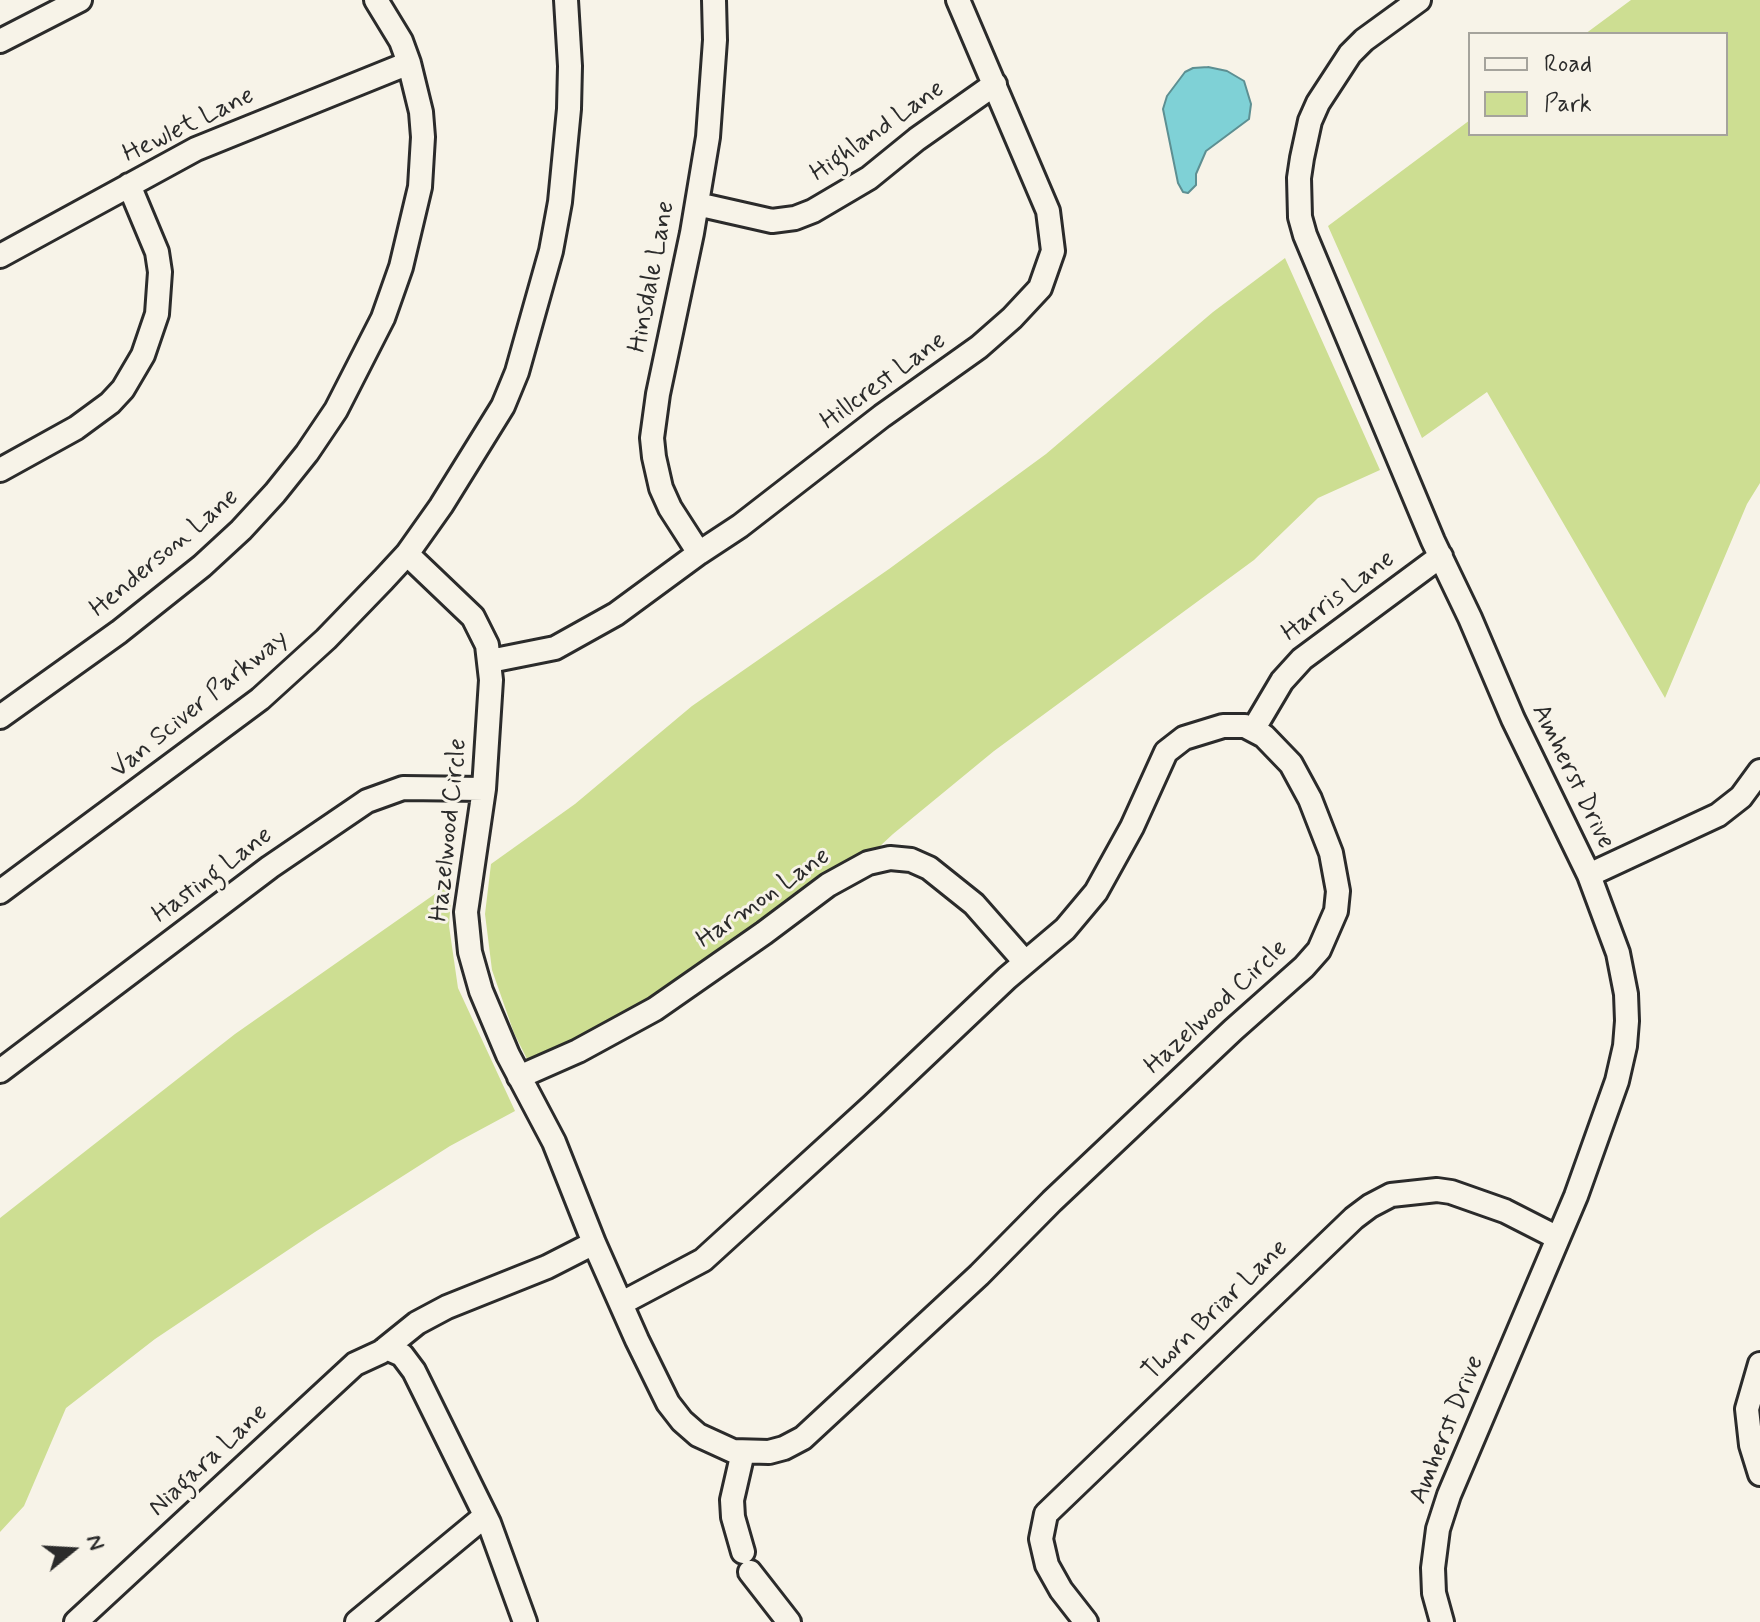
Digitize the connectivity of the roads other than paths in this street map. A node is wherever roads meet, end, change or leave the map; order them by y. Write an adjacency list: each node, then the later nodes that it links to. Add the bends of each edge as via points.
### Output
1 (80, 0): 7 (street)
2 (376, 0): 9 (street, Henderson Lane)
3 (566, 0): 16 (street, Van Sciver Parkway, via 570,66 565,157 551,251 517,372 503,406)
4 (714, 0): 12 (street, Hinsdale Lane, via 713,88)
5 (958, 0): 10 (street, Hillcrest Lane)
6 (1419, 0): 17 (street, Amherst Drive, via 1350,54 1318,103 1302,158 1300,217)
7 (50, 7): 8 (street)
8 (0, 41)
9 (409, 63): 11 (street, Hewlet Lane, via 196,149); 19 (street, Henderson Lane, via 423,137 416,213 383,318 336,410 292,474 221,549 119,632)
10 (995, 84): 12 (street, Highland Lane, via 869,178 813,211 772,221); 15 (street, Hillcrest Lane, via 1048,211 1053,251 1040,288 979,347)
11 (129, 185): 13 (street, Hewlet Lane); 14 (street, via 160,272 157,314 143,355 110,403)
12 (697, 204): 15 (street, Hinsdale Lane, via 652,438 661,488)
13 (0, 256)
14 (0, 470)
15 (699, 553): 18 (street, Hillcrest Lane, via 574,640)
16 (407, 554): 18 (street, Hazelwood Circle, via 473,617); 24 (street, Van Sciver Parkway, via 260,699)
17 (1441, 556): 20 (street, Harris Lane, via 1302,659); 23 (street, Amherst Drive)
18 (490, 661): 22 (street, Hazelwood Circle)
19 (0, 717)
20 (1253, 730): 25 (street, via 1203,730 1166,752 1096,892 1065,929); 33 (street, Hazelwood Circle, via 1291,764 1331,853 1336,911 1319,950 803,1438 784,1448)
21 (1760, 771): 23 (street, via 1741,797 1718,815)
22 (484, 789): 26 (street, Hasting Lane, via 403,788 367,801 249,882); 27 (street, Hazelwood Circle, via 467,936 481,991)
23 (1589, 875): 28 (street, Amherst Drive, via 1618,953 1626,1034 1613,1093)
24 (0, 892)
25 (1025, 962): 27 (street, Harmon Lane, via 981,910 929,868 890,858 868,863 828,885 655,1009); 30 (street, via 703,1260)
26 (0, 1071)
27 (519, 1077): 29 (street, Hazelwood Circle, via 554,1142)
28 (1558, 1238): 40 (street, Thorn Briar Lane, via 1505,1211 1437,1190 1391,1195 1354,1218 1046,1514 1041,1539 1047,1565); 41 (street, Amherst Drive, via 1460,1465 1438,1529 1433,1581)
29 (594, 1243): 30 (street, Hazelwood Circle); 31 (street, Niagara Lane, via 447,1307)
30 (622, 1303): 33 (street, Hazelwood Circle, via 658,1384 682,1421 715,1445)
31 (386, 1348): 35 (street, via 402,1355 414,1371); 36 (street, Niagara Lane, via 355,1364)
32 (1760, 1364): 34 (street, via 1747,1409)
33 (743, 1452): 39 (street, via 733,1486 733,1517 746,1562)
34 (1760, 1474)
35 (485, 1516): 37 (street); 38 (street)
36 (76, 1622)
37 (357, 1622)
38 (525, 1622)
39 (789, 1622)
40 (1086, 1622)
41 (1442, 1622)

